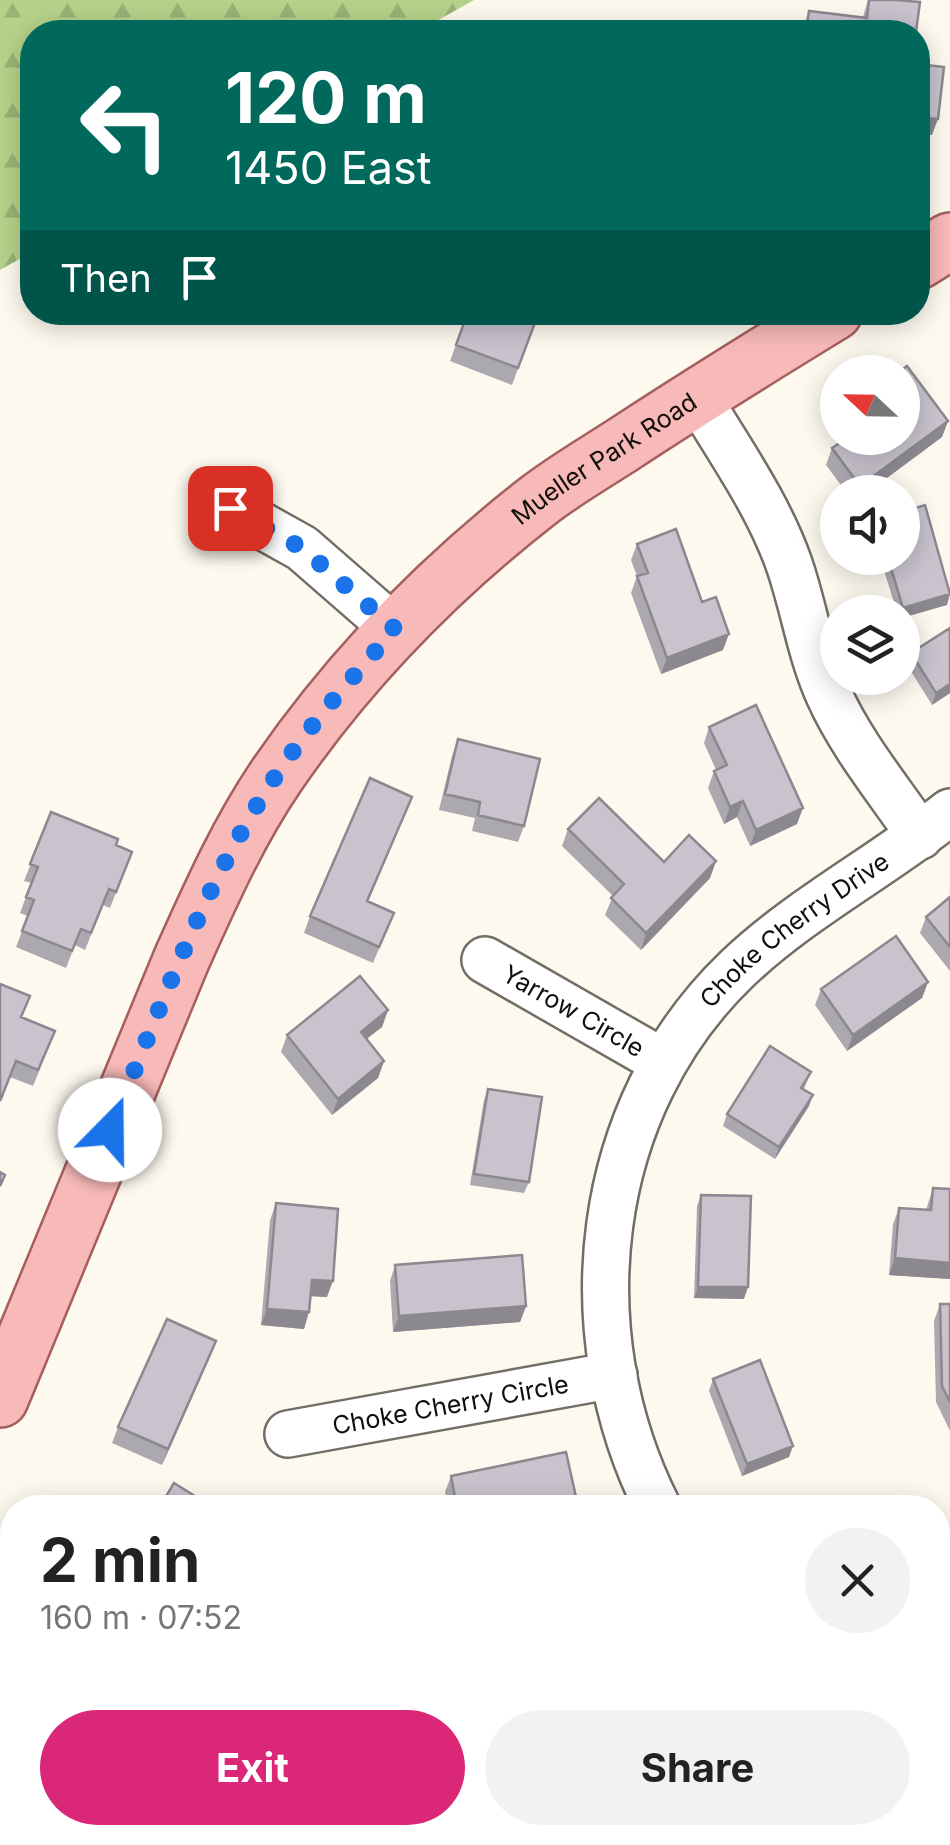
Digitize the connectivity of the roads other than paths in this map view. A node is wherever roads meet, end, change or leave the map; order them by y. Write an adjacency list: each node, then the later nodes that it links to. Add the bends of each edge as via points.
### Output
1 (813, 325): 2 (main road, Mueller Park Road)
2 (696, 396): 4 (main road, Mueller Park Road, via 541,498); 5 (street, Choke Cherry Drive, via 772,524 828,694 849,733)
3 (230, 508): 4 (street, via 302,548)
4 (395, 629): 9 (main road, Mueller Park Road, via 323,712 242,832)
5 (935, 824): 7 (street, Choke Cherry Drive, via 774,936 734,972)
6 (485, 960): 7 (street, Yarrow Circle)
7 (664, 1062): 8 (street, Choke Cherry Drive, via 639,1112 610,1216 604,1268)
8 (614, 1375): 10 (street, Choke Cherry Circle); 11 (street, Choke Cherry Drive)
9 (4, 1379)
10 (288, 1434)
11 (652, 1495)

